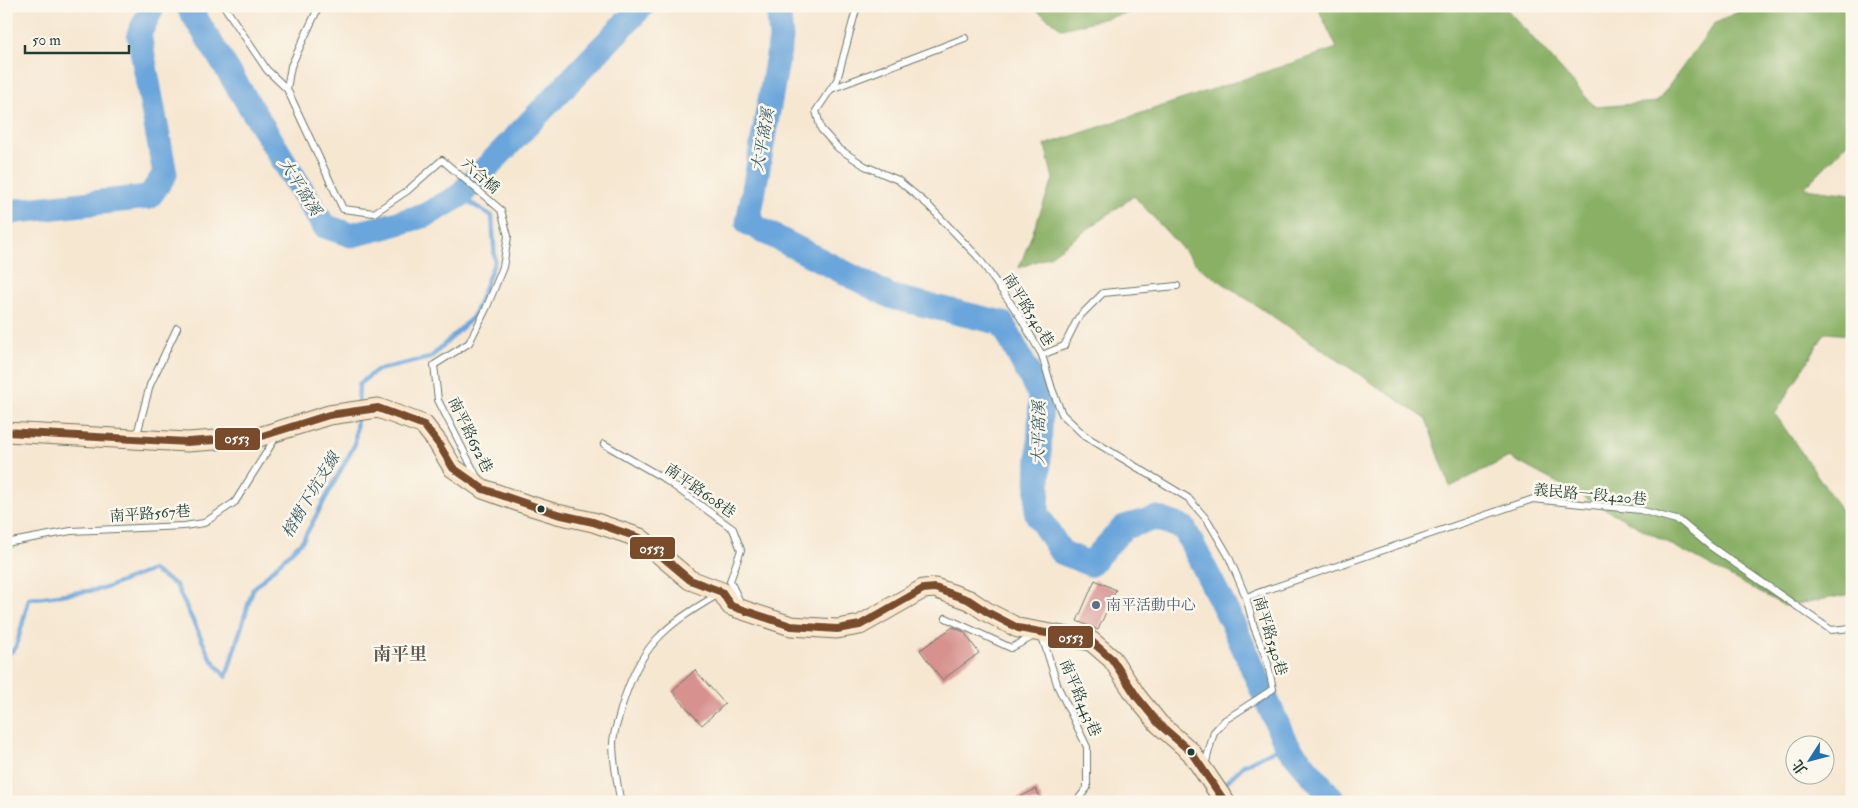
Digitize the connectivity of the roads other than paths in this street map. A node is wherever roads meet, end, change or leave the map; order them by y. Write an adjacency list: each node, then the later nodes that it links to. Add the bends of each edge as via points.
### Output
1 (224, 6): 6 (lane, via 267,70)
2 (319, 6): 6 (lane, via 290,66)
3 (857, 6): 5 (lane, 南平路540巷)
4 (966, 38): 5 (lane)
5 (832, 89): 10 (lane, 南平路540巷, via 816,111 820,129 838,148 858,162 898,180 928,204 978,257)
6 (287, 90): 7 (lane, 六合橋, via 343,209 374,213 407,191 442,160)
7 (501, 210): 15 (lane, 南平路652巷, via 508,236 503,267 486,309 469,343 434,365 438,400)
8 (1177, 286): 10 (lane, via 1103,293 1078,318 1064,346)
9 (177, 328): 13 (lane, via 150,385)
10 (1042, 355): 18 (lane, 南平路540巷, via 1062,414 1085,436 1188,498 1208,521 1228,555)
11 (280, 430): 13 (street, via 258,438 196,442); 15 (street, via 329,415 378,408 424,425 453,468); 16 (lane, 南平路567巷, via 235,502 204,523 71,531)
12 (6, 432): 13 (street)
13 (135, 439)
14 (604, 444): 19 (lane, 南平路608巷, via 662,478 733,529 740,550 730,581)
15 (483, 489): 17 (street, via 640,538 690,580)
16 (6, 543)
17 (722, 592): 19 (street, via 731,606); 25 (lane, via 684,614 658,637 644,655 626,692 612,741)
18 (1246, 597): 21 (lane, 義民路一段420巷, via 1533,499 1640,510 1680,521 1710,546 1831,630); 23 (lane, 南平路540巷, via 1273,689 1246,705 1214,732)
19 (744, 610): 22 (street, via 791,626 837,629 860,625 923,589 935,588 969,600 1018,628)
20 (946, 618): 22 (lane, via 1011,648)
21 (1852, 628)
22 (1041, 632): 23 (street, via 1091,641 1112,659 1137,697 1160,724 1191,752); 26 (lane, 南平路443巷, via 1058,687 1087,747 1087,788)
23 (1203, 770): 24 (street)
24 (1224, 800)
25 (618, 802)
26 (1076, 802)

